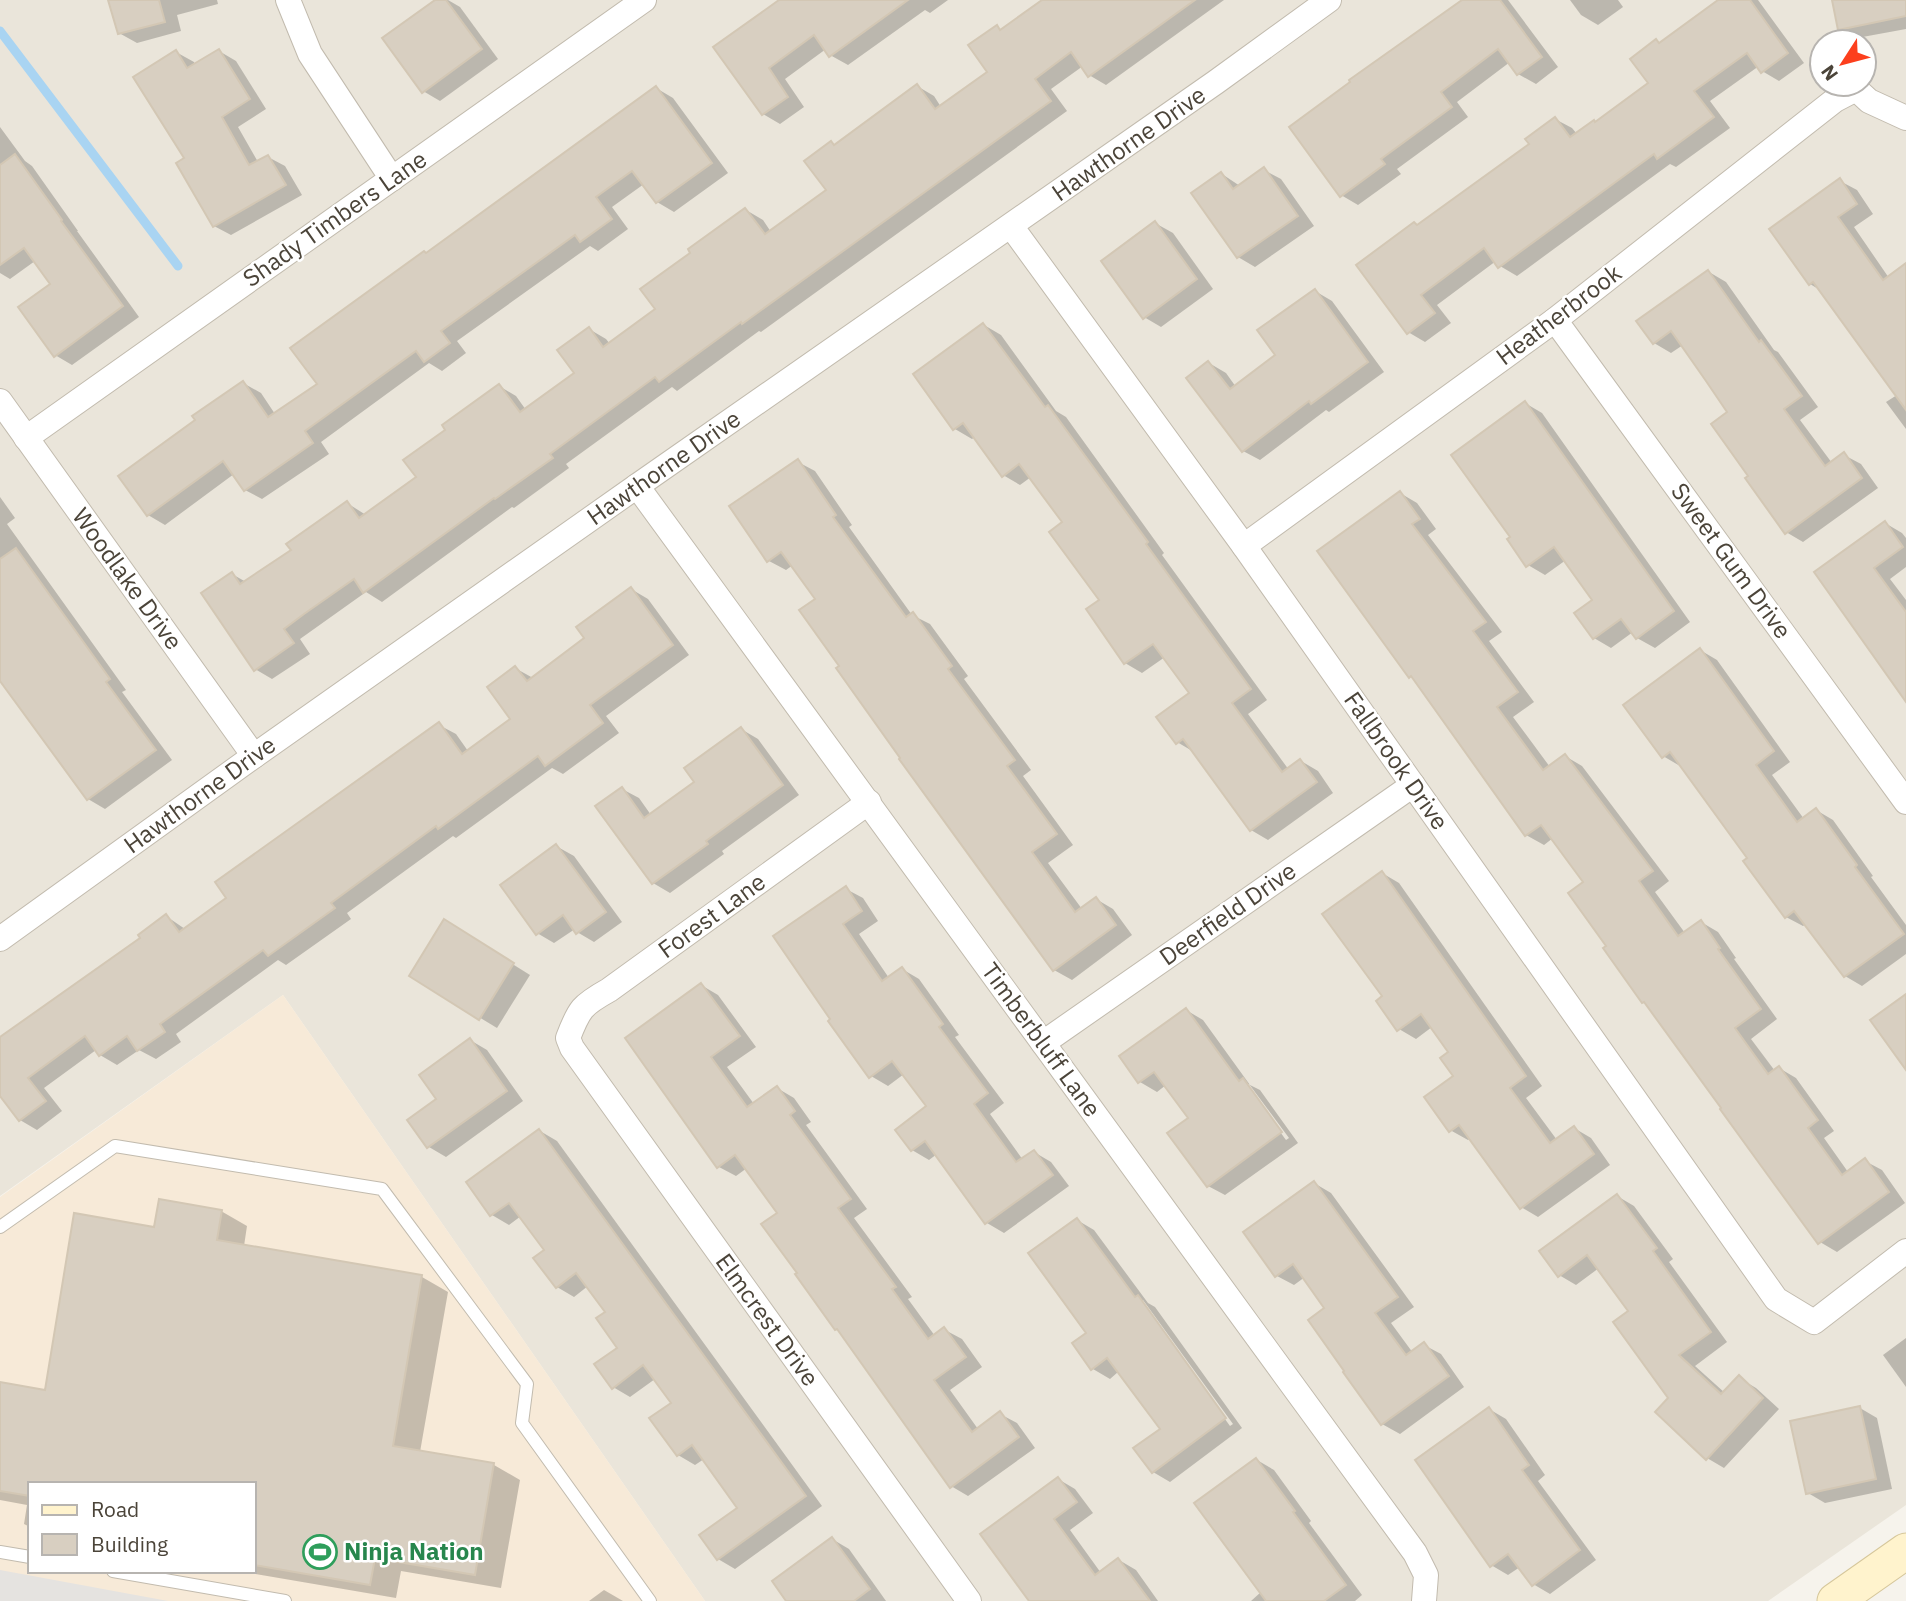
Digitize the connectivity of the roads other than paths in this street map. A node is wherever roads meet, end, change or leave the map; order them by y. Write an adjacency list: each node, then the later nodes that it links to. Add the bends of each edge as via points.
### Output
1 (288, 0): 5 (street, via 310,54)
2 (644, 0): 5 (street, Shady Timbers Lane)
3 (1329, 0): 6 (street, Hawthorne Drive)
4 (1906, 118): 7 (street, Heatherbrook, via 1869,101 1856,89 1835,100)
5 (392, 179): 9 (street, Shady Timbers Lane)
6 (1011, 226): 10 (street, Hawthorne Drive); 11 (street, Fallbrook Drive)
7 (1555, 320): 11 (street, Heatherbrook); 15 (street, Sweet Gum Drive)
8 (0, 401): 9 (street, Woodlake Drive)
9 (26, 439): 12 (street, Woodlake Drive)
10 (637, 486): 12 (street, Hawthorne Drive); 14 (street, Timberbluff Lane)
11 (1244, 546): 13 (street, Fallbrook Drive)
12 (254, 756): 16 (street, Hawthorne Drive)
13 (1413, 785): 18 (street, Deerfield Drive); 20 (street, Fallbrook Drive, via 1776,1299 1814,1322)
14 (869, 802): 17 (street, Forest Lane, via 588,1002 577,1014); 18 (street, Timberbluff Lane)
15 (1906, 802)
16 (0, 939)
17 (568, 1038): 27 (street, Elmcrest Drive)
18 (1043, 1044): 28 (street, Timberbluff Lane, via 1415,1553 1426,1575)
19 (0, 1227): 26 (lane, via 115,1146 382,1189 527,1384 522,1423)
20 (1906, 1251)
21 (0, 1552): 22 (lane)
22 (28, 1557)
23 (1903, 1559): 29 (main road)
24 (124, 1573): 25 (lane)
25 (285, 1601)
26 (650, 1601)
27 (969, 1601)
28 (1424, 1601)
29 (1835, 1601)

